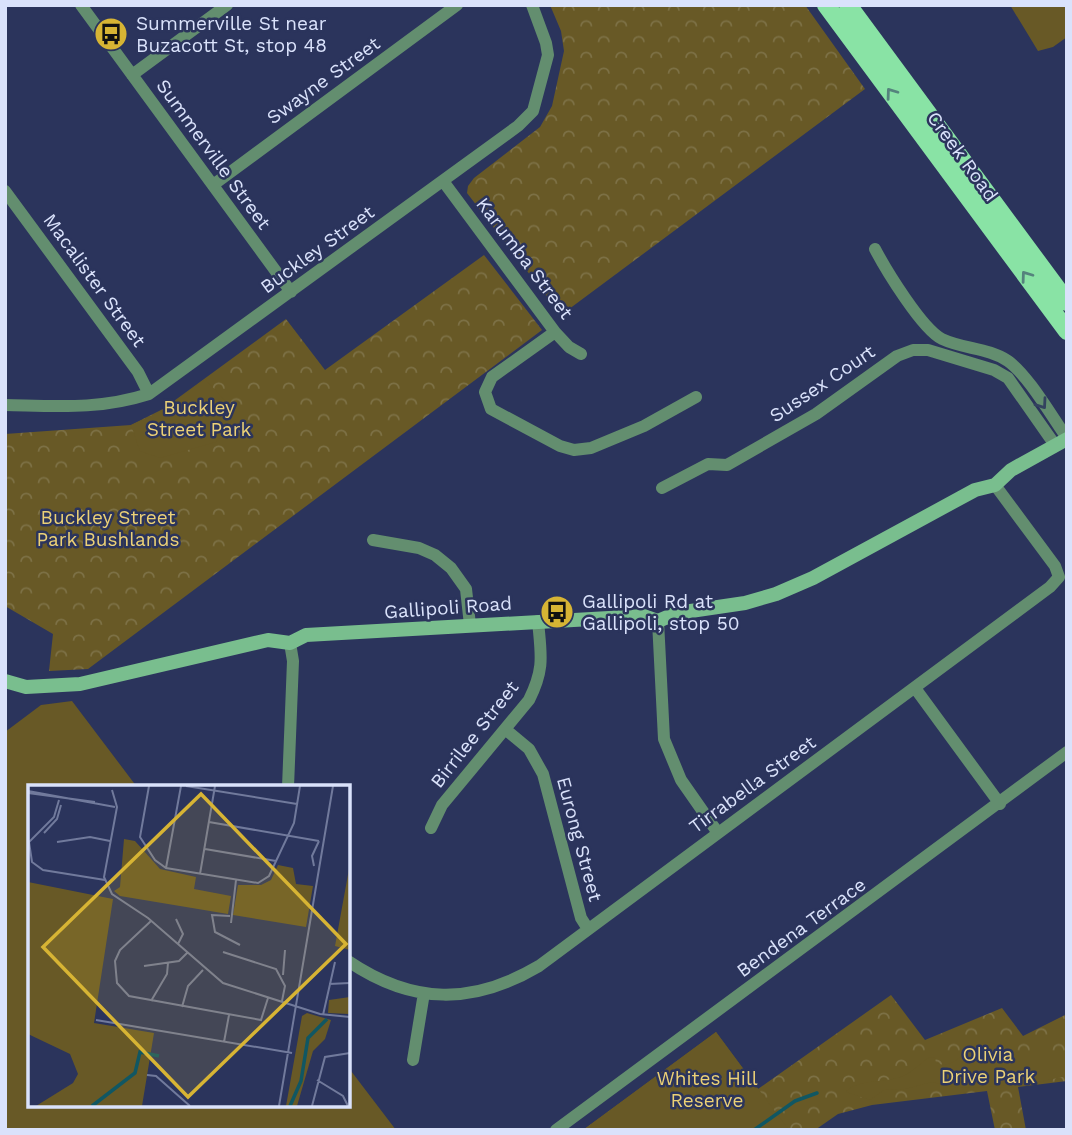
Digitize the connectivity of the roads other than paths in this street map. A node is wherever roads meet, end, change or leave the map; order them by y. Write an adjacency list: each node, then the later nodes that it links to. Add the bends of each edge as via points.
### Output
1 (81, 5): 7 (street, Summerville Street)
2 (227, 5): 7 (street)
3 (457, 5): 9 (street, Swayne Street)
4 (531, 5): 8 (street, Buckley Street, via 548,55 533,111)
5 (826, 5): 14 (main road, Creek Road, one-way to 5)
6 (848, 5): 13 (main road, Creek Road)
7 (132, 75): 9 (street, Summerville Street)
8 (443, 181): 12 (street, Buckley Street); 15 (street, Karumba Street)
9 (213, 185): 12 (street, Summerville Street)
10 (5, 191): 18 (street, Macalister Street, via 138,372)
11 (875, 249): 17 (street, via 929,328 942,338 996,355)
12 (291, 292): 18 (street, Buckley Street)
13 (1067, 302)
14 (1067, 331)
15 (555, 332): 16 (street, Karumba Street); 19 (street, via 492,377 485,393 491,409 560,446 591,448)
16 (581, 354)
17 (1013, 374): 21 (street); 23 (street, Sussex Court, via 913,350 727,465 708,464)
18 (149, 394): 20 (street, Buckley Street, via 120,404)
19 (696, 397)
20 (5, 405)
21 (1063, 441): 22 (street, Gallipoli Road, via 1011,470)
22 (995, 485): 26 (street, Gallipoli Road, via 975,490 776,594 677,613); 30 (street, Tirrabella Street, via 1059,577)
23 (662, 488)
24 (373, 540): 27 (street, via 419,548 451,568 466,589)
25 (538, 621): 26 (street, Gallipoli Road, via 644,616); 27 (street, Gallipoli Road); 31 (street, Birrilee Street, via 542,666 538,681)
26 (658, 621): 36 (street, via 664,739 681,780)
27 (470, 625): 28 (street, Gallipoli Road, via 306,635)
28 (290, 643): 29 (street, Gallipoli Road, via 268,640 79,684 26,687); 33 (street)
29 (5, 681)
30 (915, 688): 34 (street); 36 (street, Tirrabella Street)
31 (505, 729): 35 (street, Birrilee Street, via 442,805); 37 (street, Eurong Street, via 529,749 544,774 581,918)
32 (1067, 752): 34 (street, Bendena Terrace)
33 (288, 785)
34 (1000, 804): 41 (street, Bendena Terrace)
35 (431, 828)
36 (718, 833): 37 (street, Tirrabella Street)
37 (588, 929): 39 (street, Tirrabella Street, via 539,966 498,986 456,995)
38 (350, 962): 39 (street, Tirrabella Street, via 399,988)
39 (424, 993): 40 (street)
40 (413, 1060)
41 (556, 1130)

